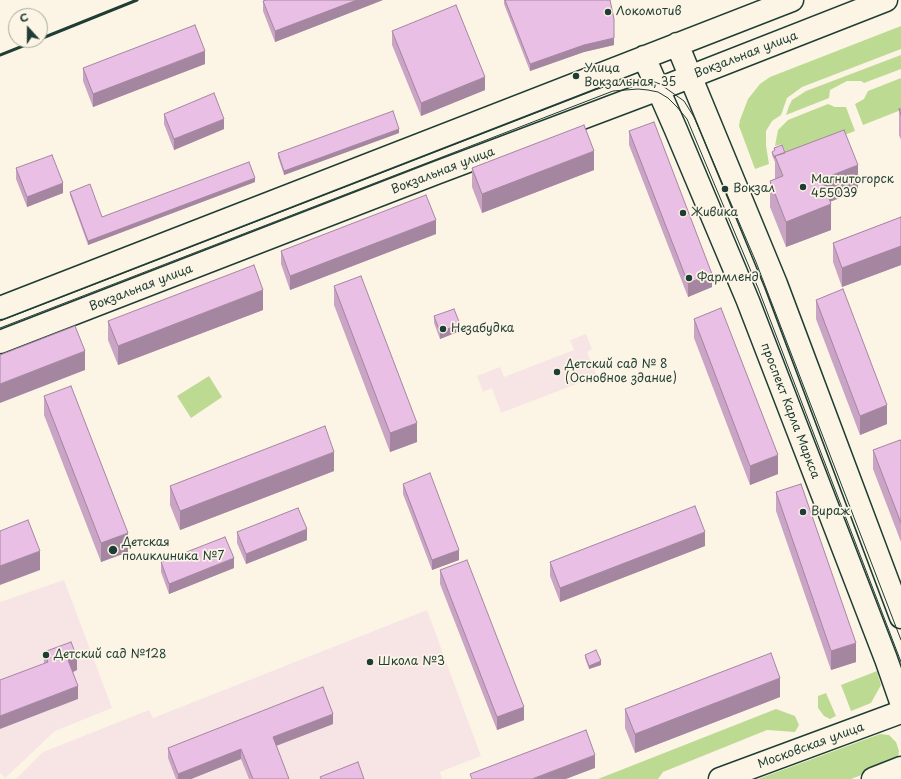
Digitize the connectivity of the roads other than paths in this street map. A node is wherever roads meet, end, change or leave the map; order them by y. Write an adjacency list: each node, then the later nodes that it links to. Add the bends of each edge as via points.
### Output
1 (792, 0): 3 (main road)
2 (886, 0): 5 (main road, Вокзальная улица)
3 (677, 44): 4 (main road); 5 (main road)
4 (644, 57): 6 (main road, проспект Карла Маркса); 9 (main road)
5 (690, 77): 6 (main road, Вокзальная улица); 11 (main road, via 776,284)
6 (657, 90): 7 (main road, Вокзальная улица); 8 (main road, проспект Карла Маркса)
7 (625, 102): 8 (main road, проспект Карла Маркса, via 644,102 661,111); 10 (main road, Вокзальная улица)
8 (672, 123): 12 (main road, проспект Карла Маркса, via 748,301)
9 (0, 308)
10 (0, 342)
11 (901, 617)
12 (901, 702)
13 (901, 712): 15 (main road, Московская улица)
14 (901, 768): 16 (main road)
15 (720, 779)
16 (873, 779)

